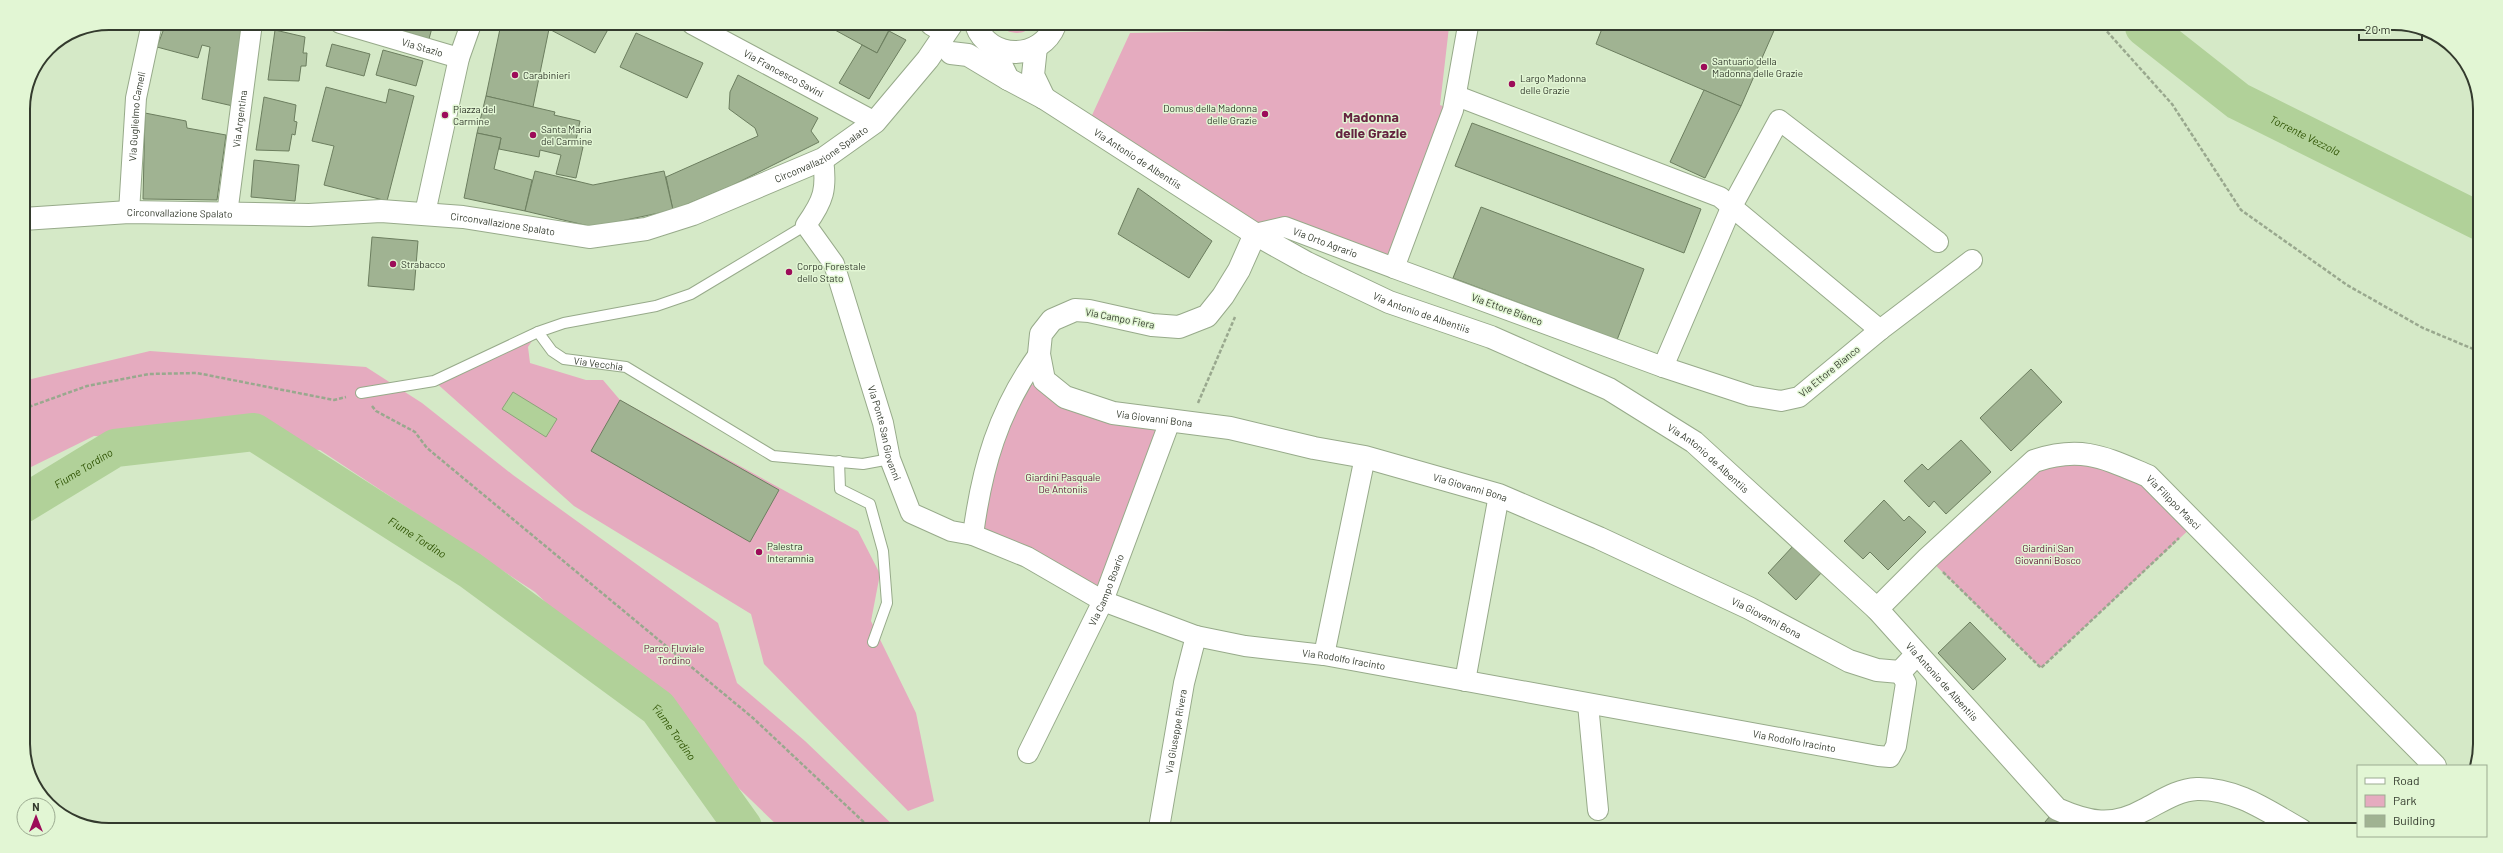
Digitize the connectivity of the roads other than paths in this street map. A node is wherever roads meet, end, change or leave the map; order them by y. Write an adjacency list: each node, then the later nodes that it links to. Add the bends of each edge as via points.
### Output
1 (151, 30): 20 (street, Via Guglielmo Cameli, via 136,98)
2 (251, 30): 22 (street, Via Argentina)
3 (364, 30): 12 (street, Via Stazio)
4 (469, 30): 12 (street)
5 (703, 30): 17 (street, Via Francesco Savini)
6 (941, 30): 13 (main road, Circonvallazione Spalato)
7 (1052, 30): 10 (main road)
8 (1467, 30): 15 (street)
9 (983, 36): 10 (main road, via 1014,52); 11 (main road); 14 (main road)
10 (1036, 47): 16 (main road, via 1033,75)
11 (951, 53): 13 (main road); 14 (main road, Via Antonio de Albentiis, via 968,55)
12 (459, 58): 21 (street)
13 (928, 59): 17 (main road, Circonvallazione Spalato)
14 (1008, 79): 16 (main road, Via Antonio de Albentiis)
15 (1457, 96): 19 (street, via 1720,197); 28 (street)
16 (1044, 98): 25 (main road, Via Antonio de Albentiis)
17 (875, 122): 18 (main road, Circonvallazione Spalato)
18 (823, 159): 21 (main road, Circonvallazione Spalato, via 693,214 646,229 589,237); 24 (street, via 824,195)
19 (1731, 208): 26 (street, via 1779,120); 29 (street); 32 (street)
20 (129, 212): 22 (main road, Circonvallazione Spalato); 23 (main road, Circonvallazione Spalato)
21 (425, 213): 22 (main road, Circonvallazione Spalato, via 382,211 309,215)
22 (228, 214)
23 (30, 219)
24 (806, 224): 30 (lane, via 691,294 656,306 564,323); 36 (street, Via Ponte San Giovanni, via 834,264 883,423)
25 (1255, 234): 28 (street, Via Orto Agrario, via 1285,227); 31 (main road, Via Campo Fiera, via 1239,270 1207,316 1179,327 1169,327 1075,310 1052,320 1041,334); 41 (main road, Via Antonio de Albentiis, via 1307,263 1389,302 1492,337 1609,389 1694,442)
26 (1938, 242)
27 (1972, 260): 29 (street, Via Ettore Bianco)
28 (1394, 268): 32 (street, Via Ettore Bianco)
29 (1880, 330): 32 (street, Via Ettore Bianco, via 1799,397 1781,401 1751,396)
30 (538, 332): 33 (lane, via 434,381); 37 (lane, Via Vecchia, via 552,351 564,359 626,367 773,456)
31 (1039, 354): 34 (main road, Via Giovanni Bona, via 1044,380 1064,397 1113,413); 39 (street, via 1020,380 986,462)
32 (1663, 367)
33 (361, 393)
34 (1180, 422): 35 (main road, Via Giovanni Bona, via 1230,428); 40 (street, Via Campo Boario)
35 (1365, 457): 38 (main road, Via Giovanni Bona); 45 (street)
36 (890, 459): 37 (lane, Via Vecchia, via 863,464); 39 (street, Via Ponte San Giovanni, via 910,513 951,531)
37 (839, 460): 43 (lane, via 840,489 870,504 883,551 887,603)
38 (1499, 495): 46 (main road, Via Giovanni Bona, via 1599,538 1749,608 1849,661 1877,670); 47 (street)
39 (973, 536): 40 (street, Via Ponte San Giovanni, via 1026,557)
40 (1102, 601): 42 (street, Via Rodolfo Iracinto); 49 (street, Via Campo Boario)
41 (1877, 609): 44 (main road, Via Antonio de Albentiis); 50 (main road, Via Filippo Masci, via 1928,558 2034,461 2051,456 2090,454 2148,476)
42 (1196, 636): 45 (street, Via Rodolfo Iracinto, via 1245,646); 52 (street, Via Giuseppe Rivera, via 1184,683)
43 (872, 642)
44 (1917, 654): 46 (main road); 53 (main road, Via Antonio de Albentiis, via 2058,809 2084,821 2114,822 2142,811 2171,795 2197,789 2220,791 2248,800)
45 (1324, 655): 47 (street, Via Rodolfo Iracinto)
46 (1900, 672): 48 (street, Via Rodolfo Iracinto, via 1906,682 1896,746 1890,757)
47 (1465, 681): 48 (street, Via Rodolfo Iracinto)
48 (1588, 704): 51 (street)
49 (1028, 752)
50 (2434, 765)
51 (1598, 810)
52 (1160, 823)
53 (2289, 823)

